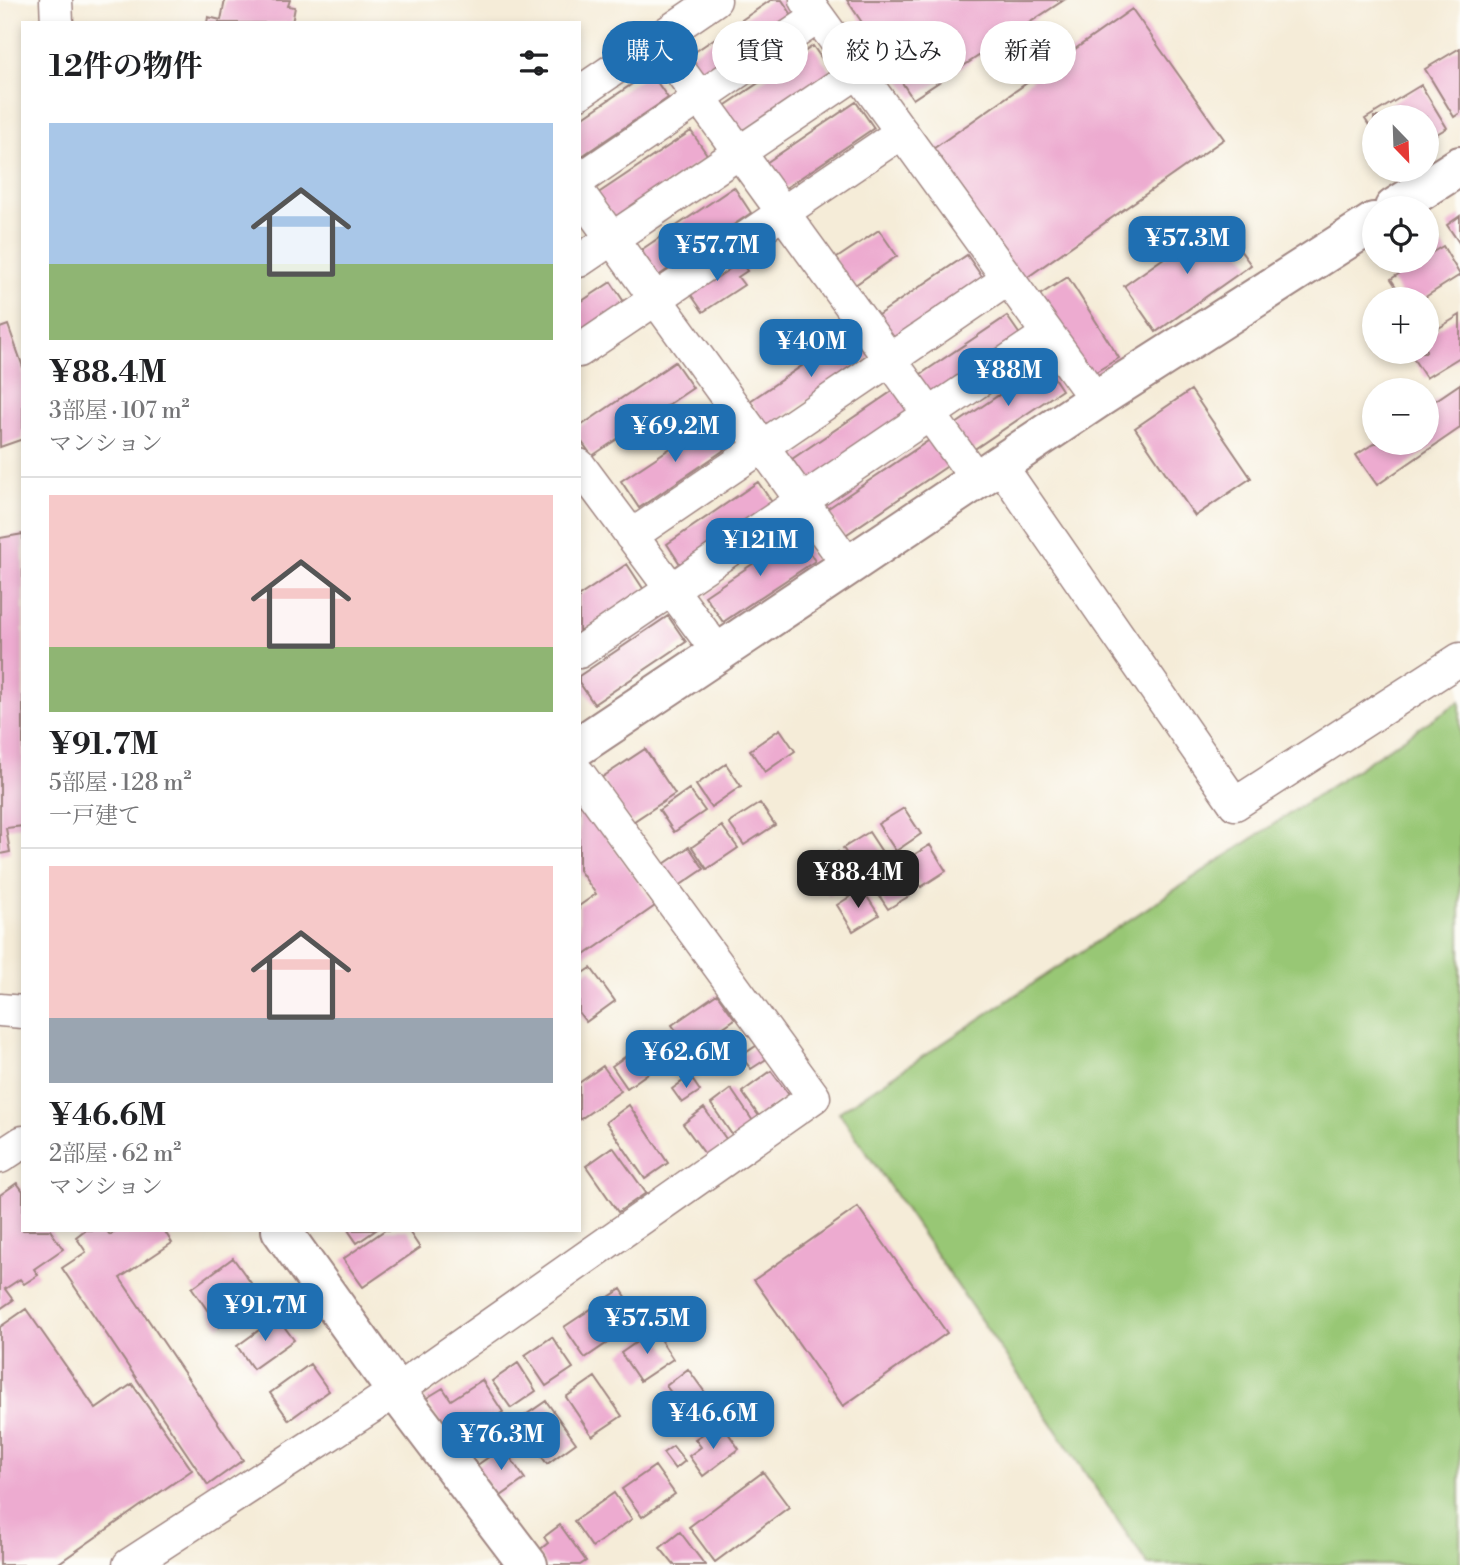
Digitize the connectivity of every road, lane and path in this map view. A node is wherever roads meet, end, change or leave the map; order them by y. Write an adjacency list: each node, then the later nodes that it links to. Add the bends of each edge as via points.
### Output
1 (55, 0): 4 (street)
2 (715, 0): 5 (street)
3 (812, 9): 11 (street)
4 (57, 21)
5 (684, 21)
6 (602, 77): 10 (street)
7 (690, 84): 11 (street)
8 (840, 84): 13 (street)
9 (867, 84): 12 (street)
10 (581, 92)
11 (700, 98): 13 (street); 15 (street)
12 (902, 132): 18 (street); 22 (street)
13 (739, 152): 18 (street); 20 (street)
14 (1460, 166): 17 (street)
15 (581, 179)
16 (581, 196): 20 (street)
17 (1413, 196)
18 (783, 212): 23 (street); 26 (street)
19 (1362, 230): 27 (street)
20 (612, 239): 21 (street); 23 (street)
21 (581, 260)
22 (1008, 279): 24 (street); 26 (street)
23 (656, 299): 25 (street); 29 (street)
24 (1048, 334): 27 (street); 28 (street)
25 (581, 350)
26 (890, 360): 28 (street); 29 (street)
27 (1096, 400): 31 (street)
28 (929, 414): 31 (street); 32 (street)
29 (763, 446): 32 (street); 33 (street)
30 (581, 469): 33 (street)
31 (989, 474): 34 (street); 38 (street, via 1235,804)
32 (802, 501): 34 (street); 35 (street)
33 (631, 536): 35 (street)
34 (849, 566): 37 (street)
35 (671, 589): 36 (street); 37 (street)
36 (581, 651)
37 (718, 652): 39 (street)
38 (1460, 659)
39 (581, 745)
40 (581, 777): 46 (street, via 814,1097)
41 (0, 1010): 42 (street)
42 (21, 1012)
43 (21, 1143): 44 (street)
44 (0, 1157)
45 (282, 1232): 46 (street)
46 (396, 1391): 47 (street); 48 (street)
47 (129, 1565)
48 (528, 1565)

